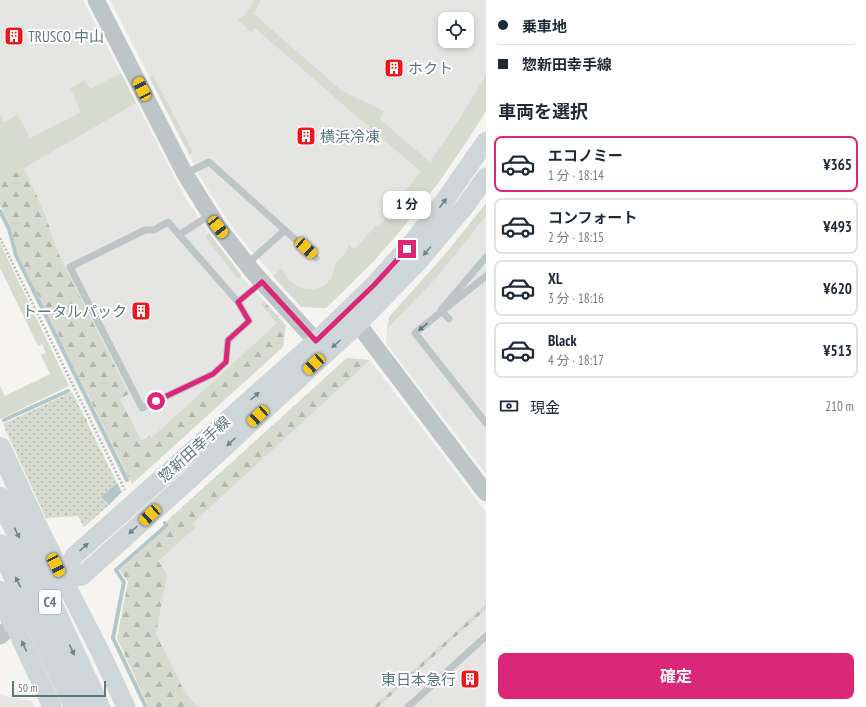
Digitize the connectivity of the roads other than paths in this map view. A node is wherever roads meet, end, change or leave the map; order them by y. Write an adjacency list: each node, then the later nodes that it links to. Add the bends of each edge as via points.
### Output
1 (96, 0): 3 (street)
2 (486, 141): 16 (main road, 惣新田幸手線, one-way to 2, via 398,260 445,200)
3 (185, 174): 5 (street); 6 (lane, via 208,162)
4 (486, 177): 15 (main road, 惣新田幸手線, one-way to 15, via 418,262)
5 (210, 215): 7 (lane); 10 (street)
6 (285, 230): 9 (lane); 10 (lane)
7 (179, 235): 13 (lane); 13 (lane, via 168,222 154,230 145,230 70,267 142,408 213,374 226,362 228,340 249,321)
8 (486, 257): 14 (lane, via 441,310)
9 (316, 258)
10 (247, 264): 12 (street)
11 (486, 276): 17 (lane, one-way to 17, via 416,333)
12 (262, 282): 13 (lane); 16 (street)
13 (238, 302)
14 (449, 319)
15 (358, 324): 20 (street); 22 (main road, 惣新田幸手線, one-way to 22, via 82,576)
16 (316, 341): 22 (main road, 惣新田幸手線, one-way to 16, via 74,556)
17 (486, 423)
18 (0, 448): 19 (highway)
19 (8, 487): 22 (highway); 30 (highway, C4, one-way to 30, via 40,580)
20 (486, 493)
21 (0, 545): 29 (highway, C4, one-way to 21)
22 (63, 579): 24 (main road, 惣新田幸手線); 26 (main road)
23 (0, 592): 24 (highway)
24 (7, 630): 27 (main road, one-way to 24)
25 (486, 636): 31 (lane)
26 (124, 702): 28 (main road, via 93,682 83,682 76,685 66,696)
27 (52, 707)
28 (66, 707)
29 (75, 707)
30 (98, 707)
31 (408, 707)

